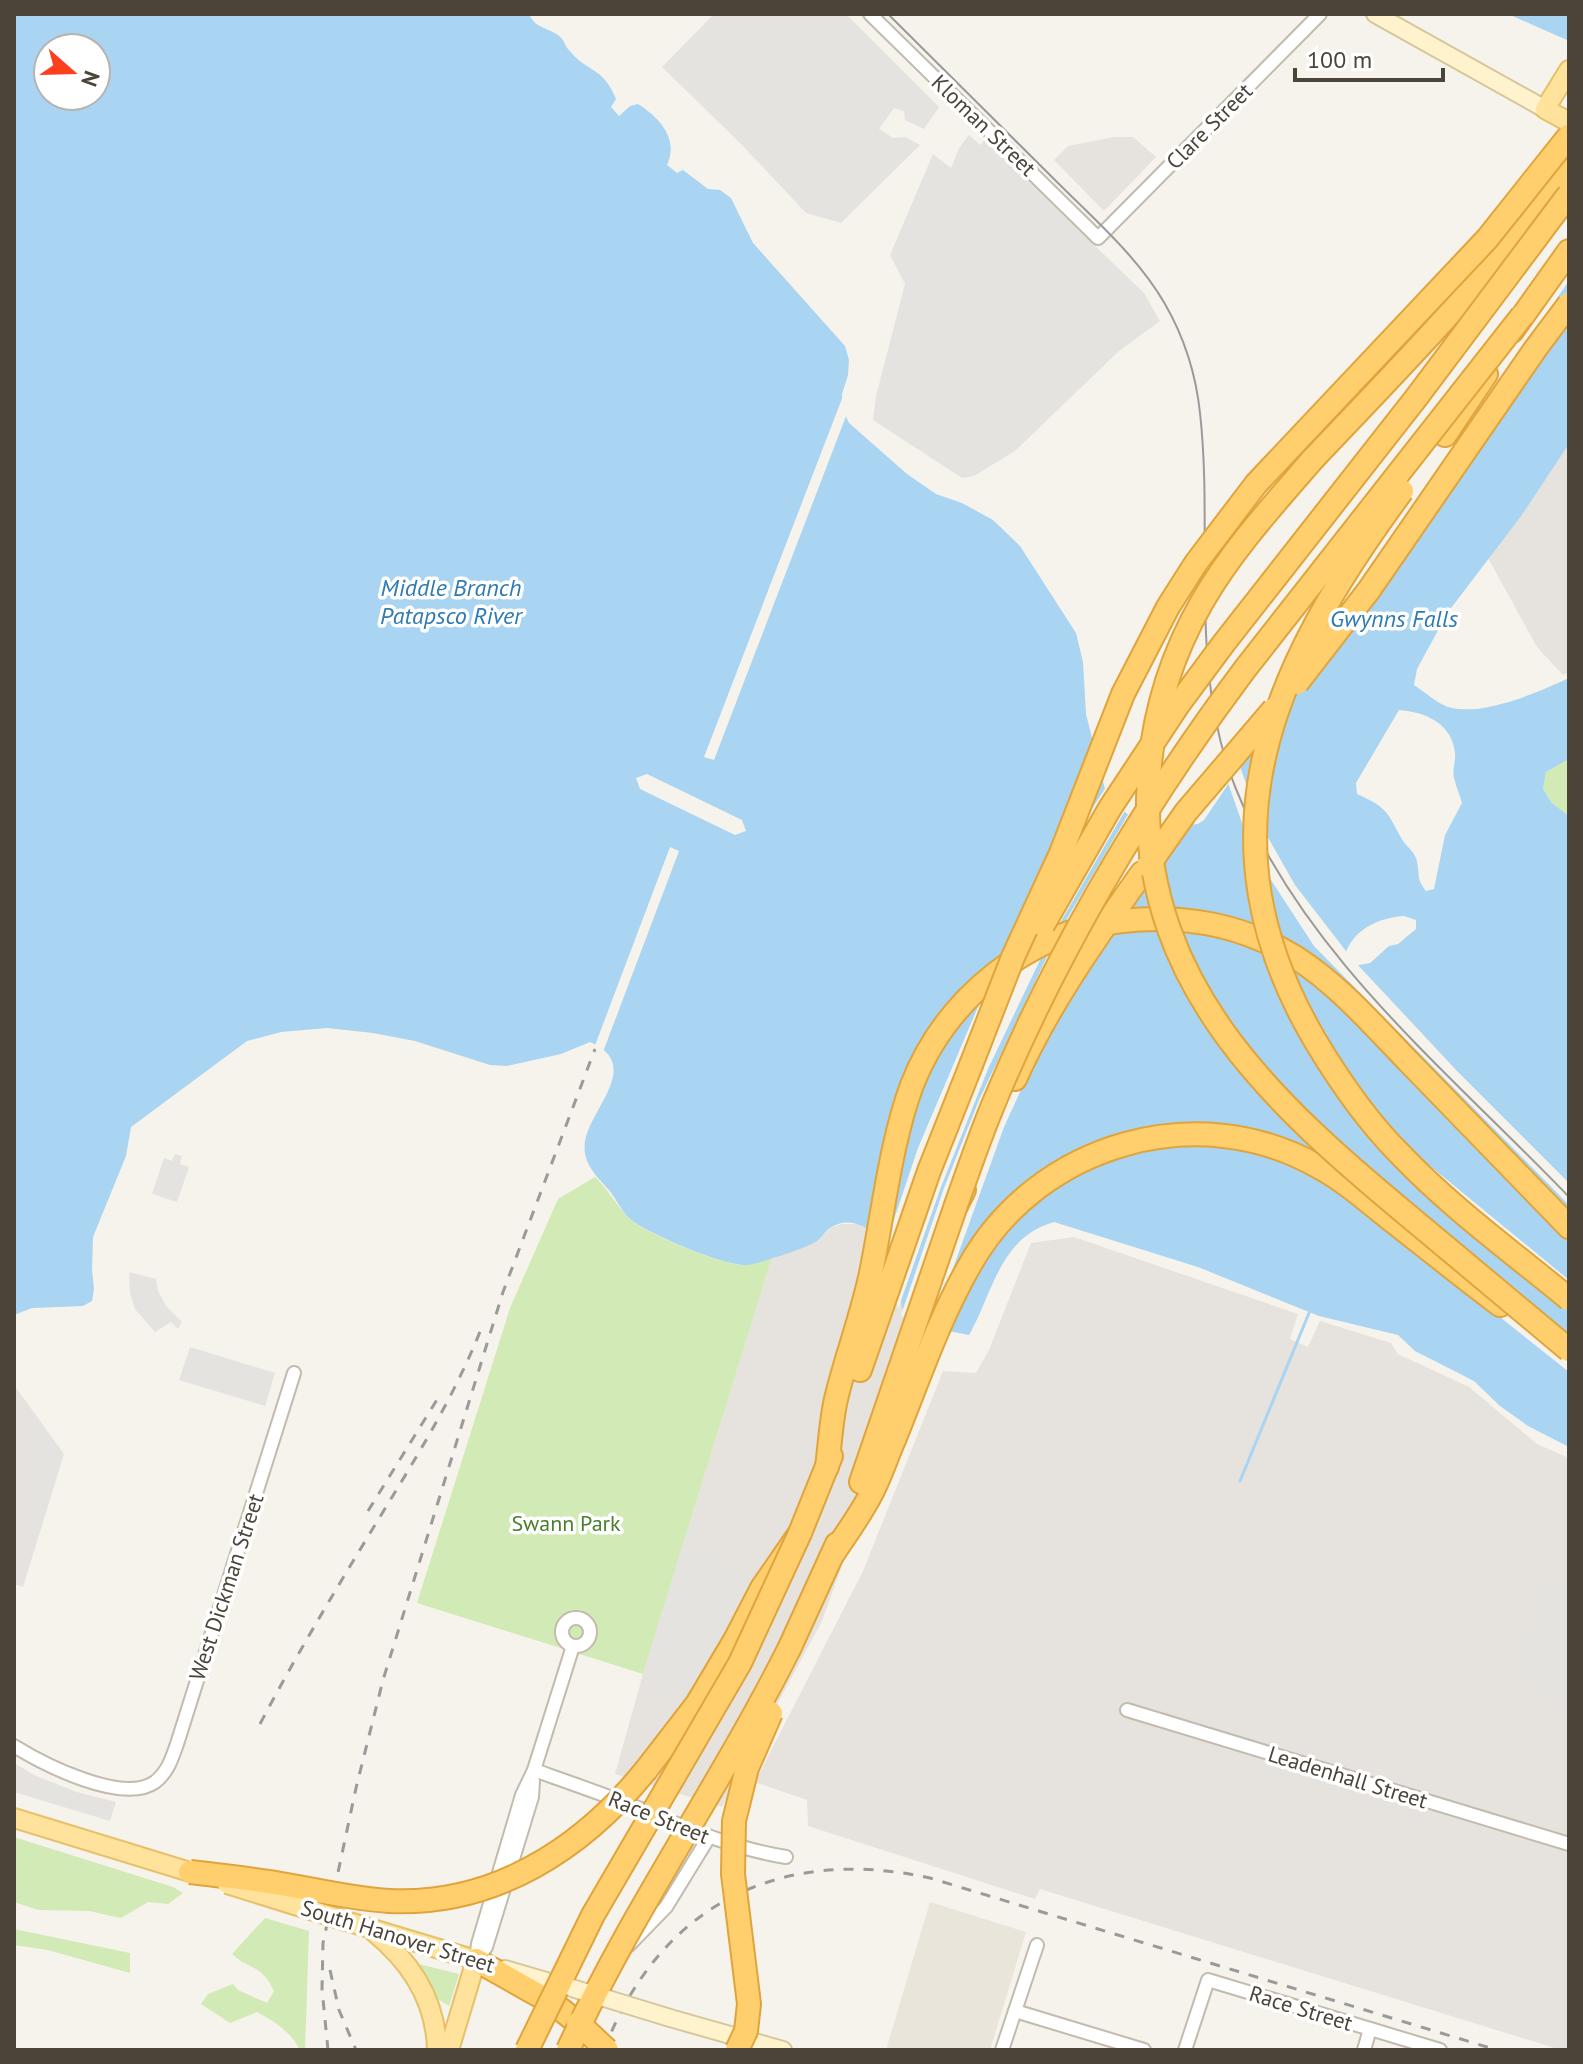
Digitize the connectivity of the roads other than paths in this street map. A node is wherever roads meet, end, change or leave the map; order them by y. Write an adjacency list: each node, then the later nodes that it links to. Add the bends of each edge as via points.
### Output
1 (870, 14): 10 (street, Kloman Street)
2 (1320, 14): 10 (street, Clare Street)
3 (1375, 14): 5 (main road)
4 (1569, 70): 5 (main road)
5 (1545, 109): 6 (main road)
6 (1569, 122)
7 (1569, 136): 14 (highway, bridge, via 1487,239 1256,484 1196,563 1123,694)
8 (1569, 169): 18 (highway, bridge, via 1458,304 1280,497 1210,589 1182,642 1159,708 1148,810 1161,904 1178,954 1216,1024 1332,1150)
9 (1569, 194): 14 (highway, bridge, via 1178,705 1073,870)
10 (1098, 238)
11 (1569, 251): 13 (highway)
12 (1569, 304): 15 (highway, bridge, via 1348,620 1186,812 1088,949 1033,1042)
13 (1522, 316): 15 (highway, bridge, via 1245,669 1143,815 1036,1009); 17 (highway, bridge, via 1467,406 1355,559 1293,671 1260,773 1256,871 1263,921 1279,969 1347,1091 1420,1174)
14 (971, 1065): 21 (highway, via 919,1197)
15 (955, 1208): 23 (highway)
16 (1569, 1227): 21 (highway, bridge, via 1346,998 1295,957 1237,930 1187,920 1130,920 1079,930 1032,950 990,978 950,1020 919,1070 903,1115 866,1296 836,1400)
17 (1569, 1299)
18 (1569, 1350)
19 (1569, 1360): 23 (highway, via 1315,1164 1271,1146 1228,1137 1169,1135 1129,1142 1057,1173 1015,1205 985,1241 956,1292 871,1494)
20 (294, 1373): 27 (street, West Dickman Street, via 170,1763 154,1783 126,1788 81,1778)
21 (827, 1467): 22 (highway)
22 (800, 1533): 33 (highway, bridge, via 762,1588 710,1684 667,1745 600,1821 532,1869 458,1895 391,1901); 43 (highway, bridge, via 740,1663 593,1915)
23 (831, 1557): 25 (highway)
24 (573, 1646): 28 (street)
25 (790, 1647): 44 (highway, bridge, via 627,1931); 46 (highway, bridge, via 734,1821 733,1874 749,2004)
26 (1127, 1710): 31 (street, Leadenhall Street)
27 (14, 1746)
28 (534, 1770): 30 (street, Race Street); 36 (street, via 522,1795)
29 (14, 1818): 33 (main road, South Hanover Street)
30 (709, 1837): 32 (street, Race Street); 44 (street, via 666,1907 600,1982)
31 (1569, 1844)
32 (786, 1857)
33 (190, 1872): 34 (main road, South Hanover Street, bridge)
34 (369, 1927): 36 (main road, South Hanover Street); 37 (main road, via 400,1955)
35 (1037, 1945): 38 (street)
36 (476, 1960): 39 (main road); 45 (highway, bridge, via 554,2004); 47 (main road, South Hanover Street, bridge)
37 (427, 1996): 39 (main road); 41 (main road)
38 (1015, 2011): 48 (street); 49 (street)
39 (459, 2016): 42 (main road)
40 (1370, 2029): 50 (street, Race Street, via 1208,1980); 51 (street); 52 (street, Race Street)
41 (437, 2050)
42 (449, 2050)
43 (527, 2050)
44 (570, 2050)
45 (607, 2050)
46 (737, 2050)
47 (783, 2050)
48 (1002, 2050)
49 (1144, 2050)
50 (1185, 2050)
51 (1364, 2050)
52 (1440, 2050)

